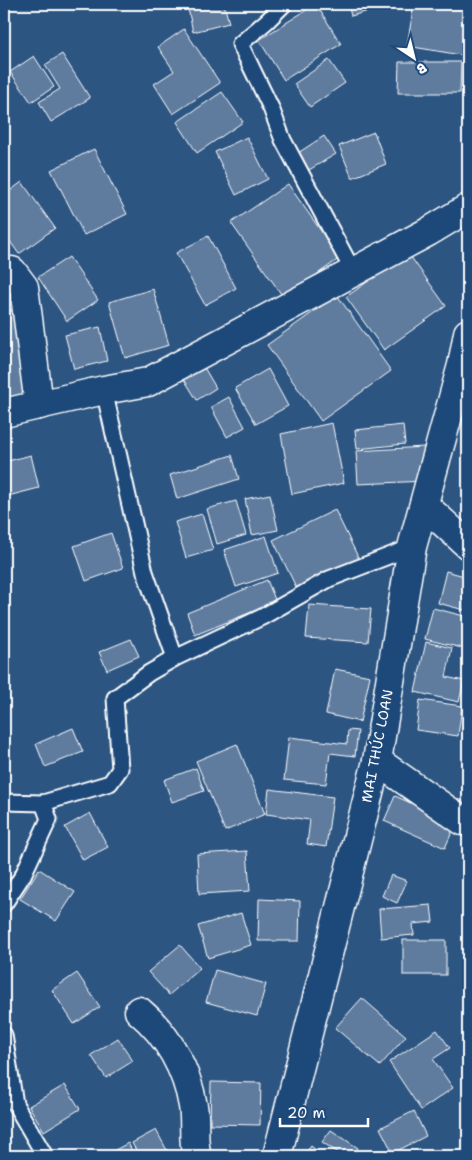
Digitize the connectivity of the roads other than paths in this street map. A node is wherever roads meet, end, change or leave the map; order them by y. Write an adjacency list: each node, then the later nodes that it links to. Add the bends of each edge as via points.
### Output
1 (284, 4): 4 (lane, via 240,44 283,140)
2 (468, 208): 4 (street)
3 (12, 271): 8 (street, via 24,287)
4 (354, 273): 7 (street, via 148,382)
5 (468, 333): 6 (street, MAI THÚC LOAN)
6 (465, 367): 10 (street, MAI THÚC LOAN)
7 (104, 390): 8 (street); 13 (lane, via 145,572)
8 (39, 405): 9 (street)
9 (4, 413)
10 (424, 505): 11 (street); 12 (street, MAI THÚC LOAN)
11 (468, 545)
12 (412, 547): 13 (lane, via 329,579 262,617); 14 (street, MAI THÚC LOAN)
13 (175, 658): 16 (lane, via 115,698 120,769 110,783)
14 (377, 761): 17 (street, via 463,821); 23 (street, MAI THÚC LOAN)
15 (4, 802): 16 (lane)
16 (43, 803): 18 (lane, via 49,819 23,875)
17 (468, 821)
18 (4, 904)
19 (139, 1012): 22 (street, via 159,1031 183,1068 194,1107)
20 (4, 1035): 21 (lane, via 15,1104)
21 (45, 1156)
22 (197, 1156)
23 (277, 1156)

